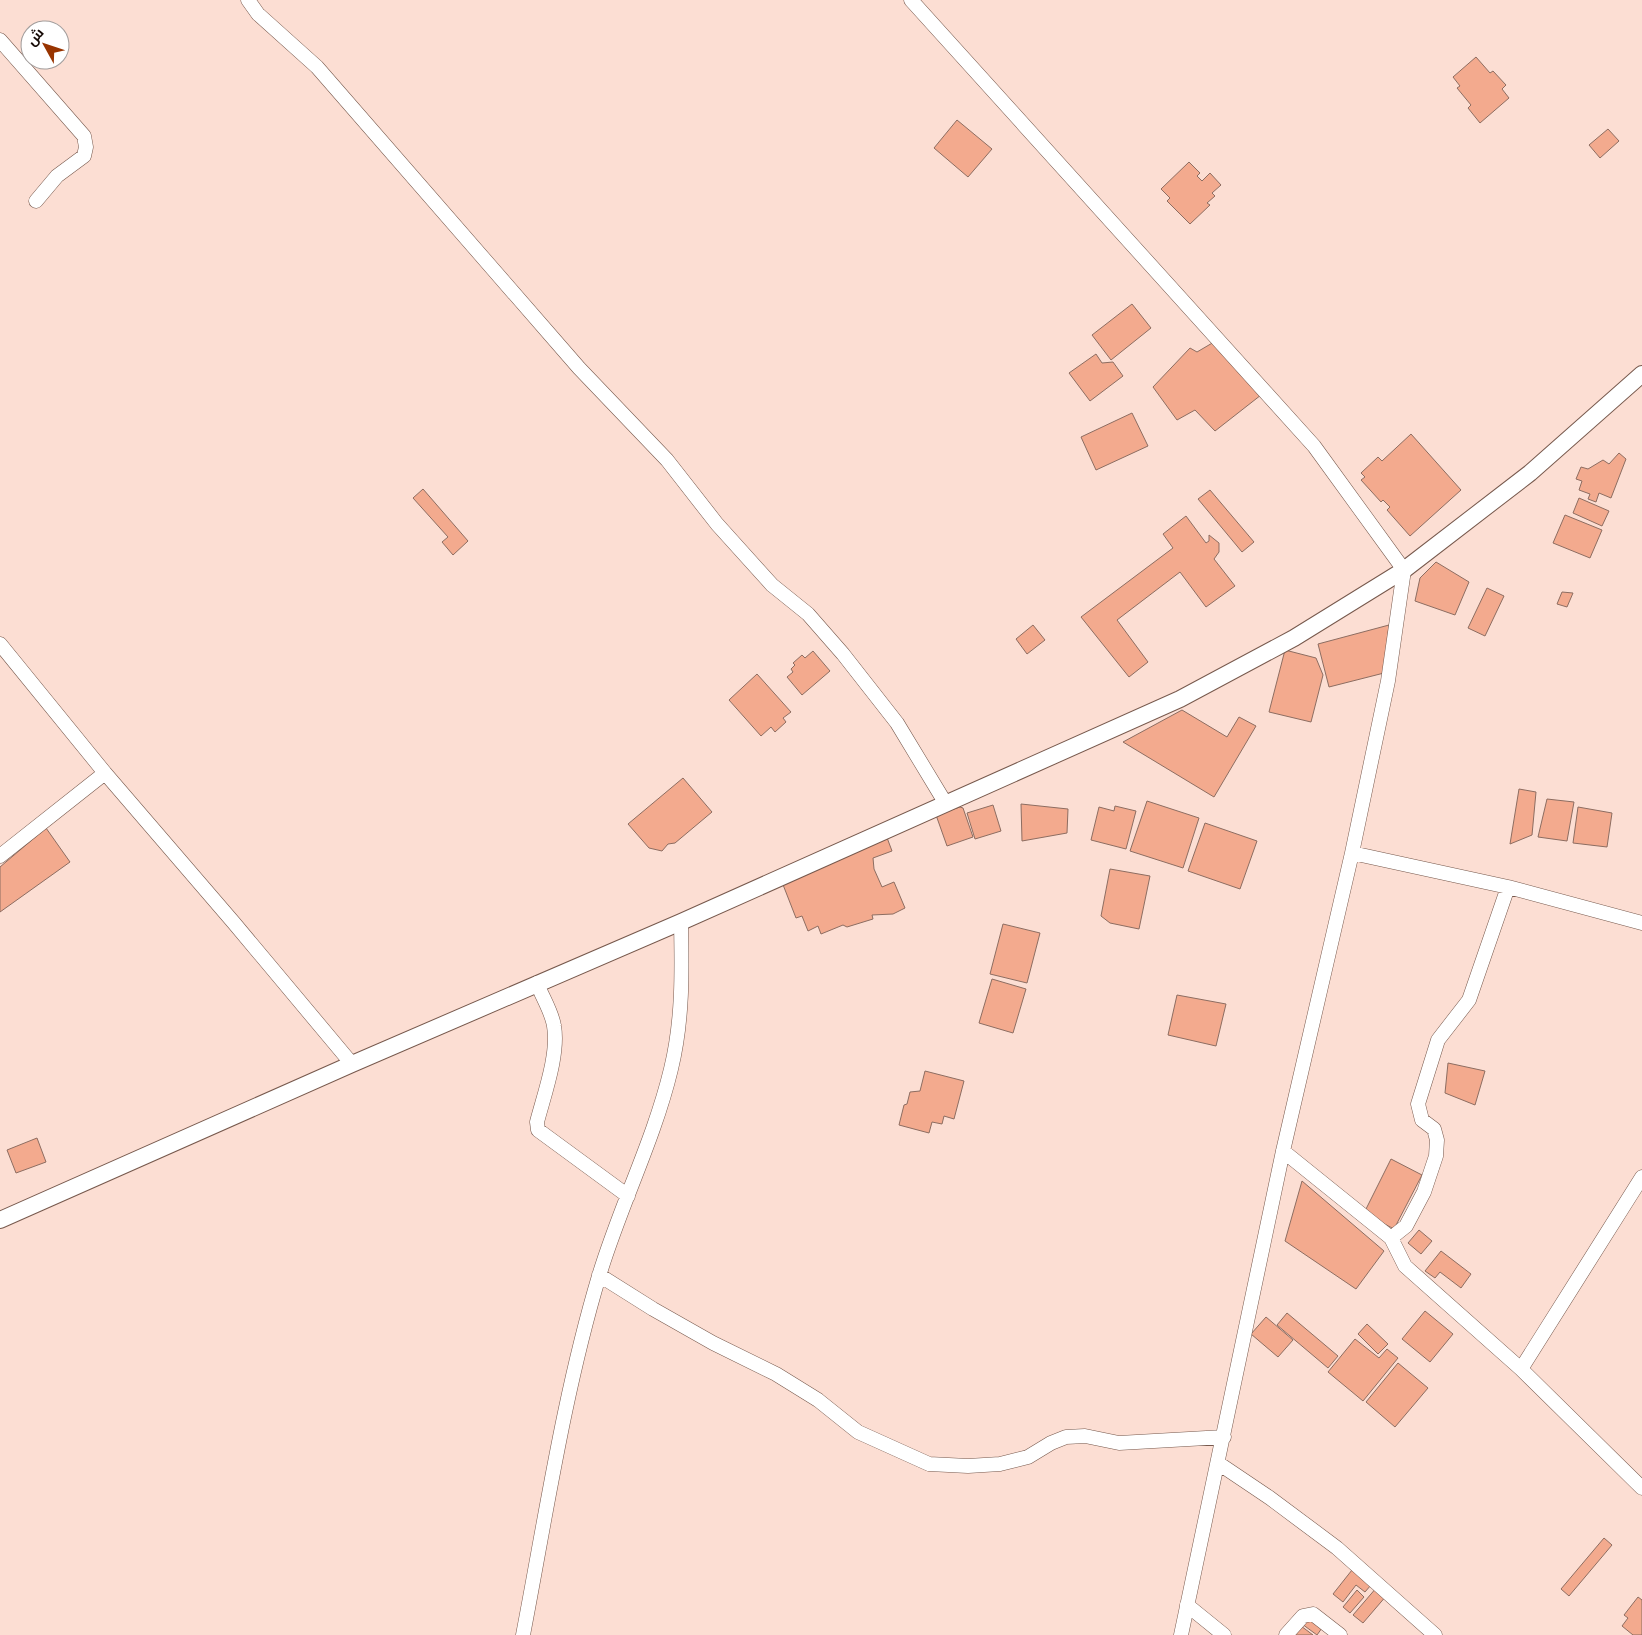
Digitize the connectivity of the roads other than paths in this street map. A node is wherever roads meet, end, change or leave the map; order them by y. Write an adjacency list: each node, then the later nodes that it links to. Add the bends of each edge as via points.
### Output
1 (248, 0): 9 (street, via 258,14 317,67 573,361 667,460 717,524 772,585 808,614 843,654 897,723)
2 (911, 0): 6 (street, via 1314,446)
3 (0, 40): 4 (street, via 84,136 84,156 57,176)
4 (36, 200)
5 (1642, 374): 6 (street, via 1530,472)
6 (1404, 570): 9 (street, via 1294,638 1180,699); 10 (street, via 1388,681)
7 (0, 644): 8 (street)
8 (105, 773): 11 (street); 16 (street)
9 (946, 804): 13 (street)
10 (1352, 853): 12 (street); 17 (street)
11 (0, 856)
12 (1508, 887): 14 (street); 21 (street, via 1469,1000 1438,1040 1418,1104 1422,1120 1434,1129 1436,1156 1424,1192 1406,1226)
13 (681, 922): 15 (street); 19 (street, via 682,1001 672,1068)
14 (1642, 923)
15 (537, 983): 16 (street); 19 (street, via 554,1025 555,1037 538,1130)
16 (352, 1064): 20 (street)
17 (1283, 1151): 21 (street); 24 (street)
18 (1642, 1177): 23 (street)
19 (628, 1196): 22 (street)
20 (0, 1220)
21 (1391, 1238): 23 (street, via 1405,1266)
22 (599, 1274): 24 (street, via 704,1338 776,1374 818,1400 858,1432 928,1464 1000,1464 1028,1457 1066,1437 1085,1436 1119,1443); 28 (street, via 575,1361)
23 (1521, 1369): 26 (street)
24 (1224, 1436): 25 (street)
25 (1218, 1463): 27 (street); 33 (street, via 1324,1538)
26 (1642, 1488)
27 (1188, 1605): 29 (street); 30 (street)
28 (523, 1635)
29 (1181, 1635)
30 (1224, 1635)
31 (1286, 1635): 32 (street, via 1303,1616 1313,1614)
32 (1340, 1635)
33 (1435, 1635)

